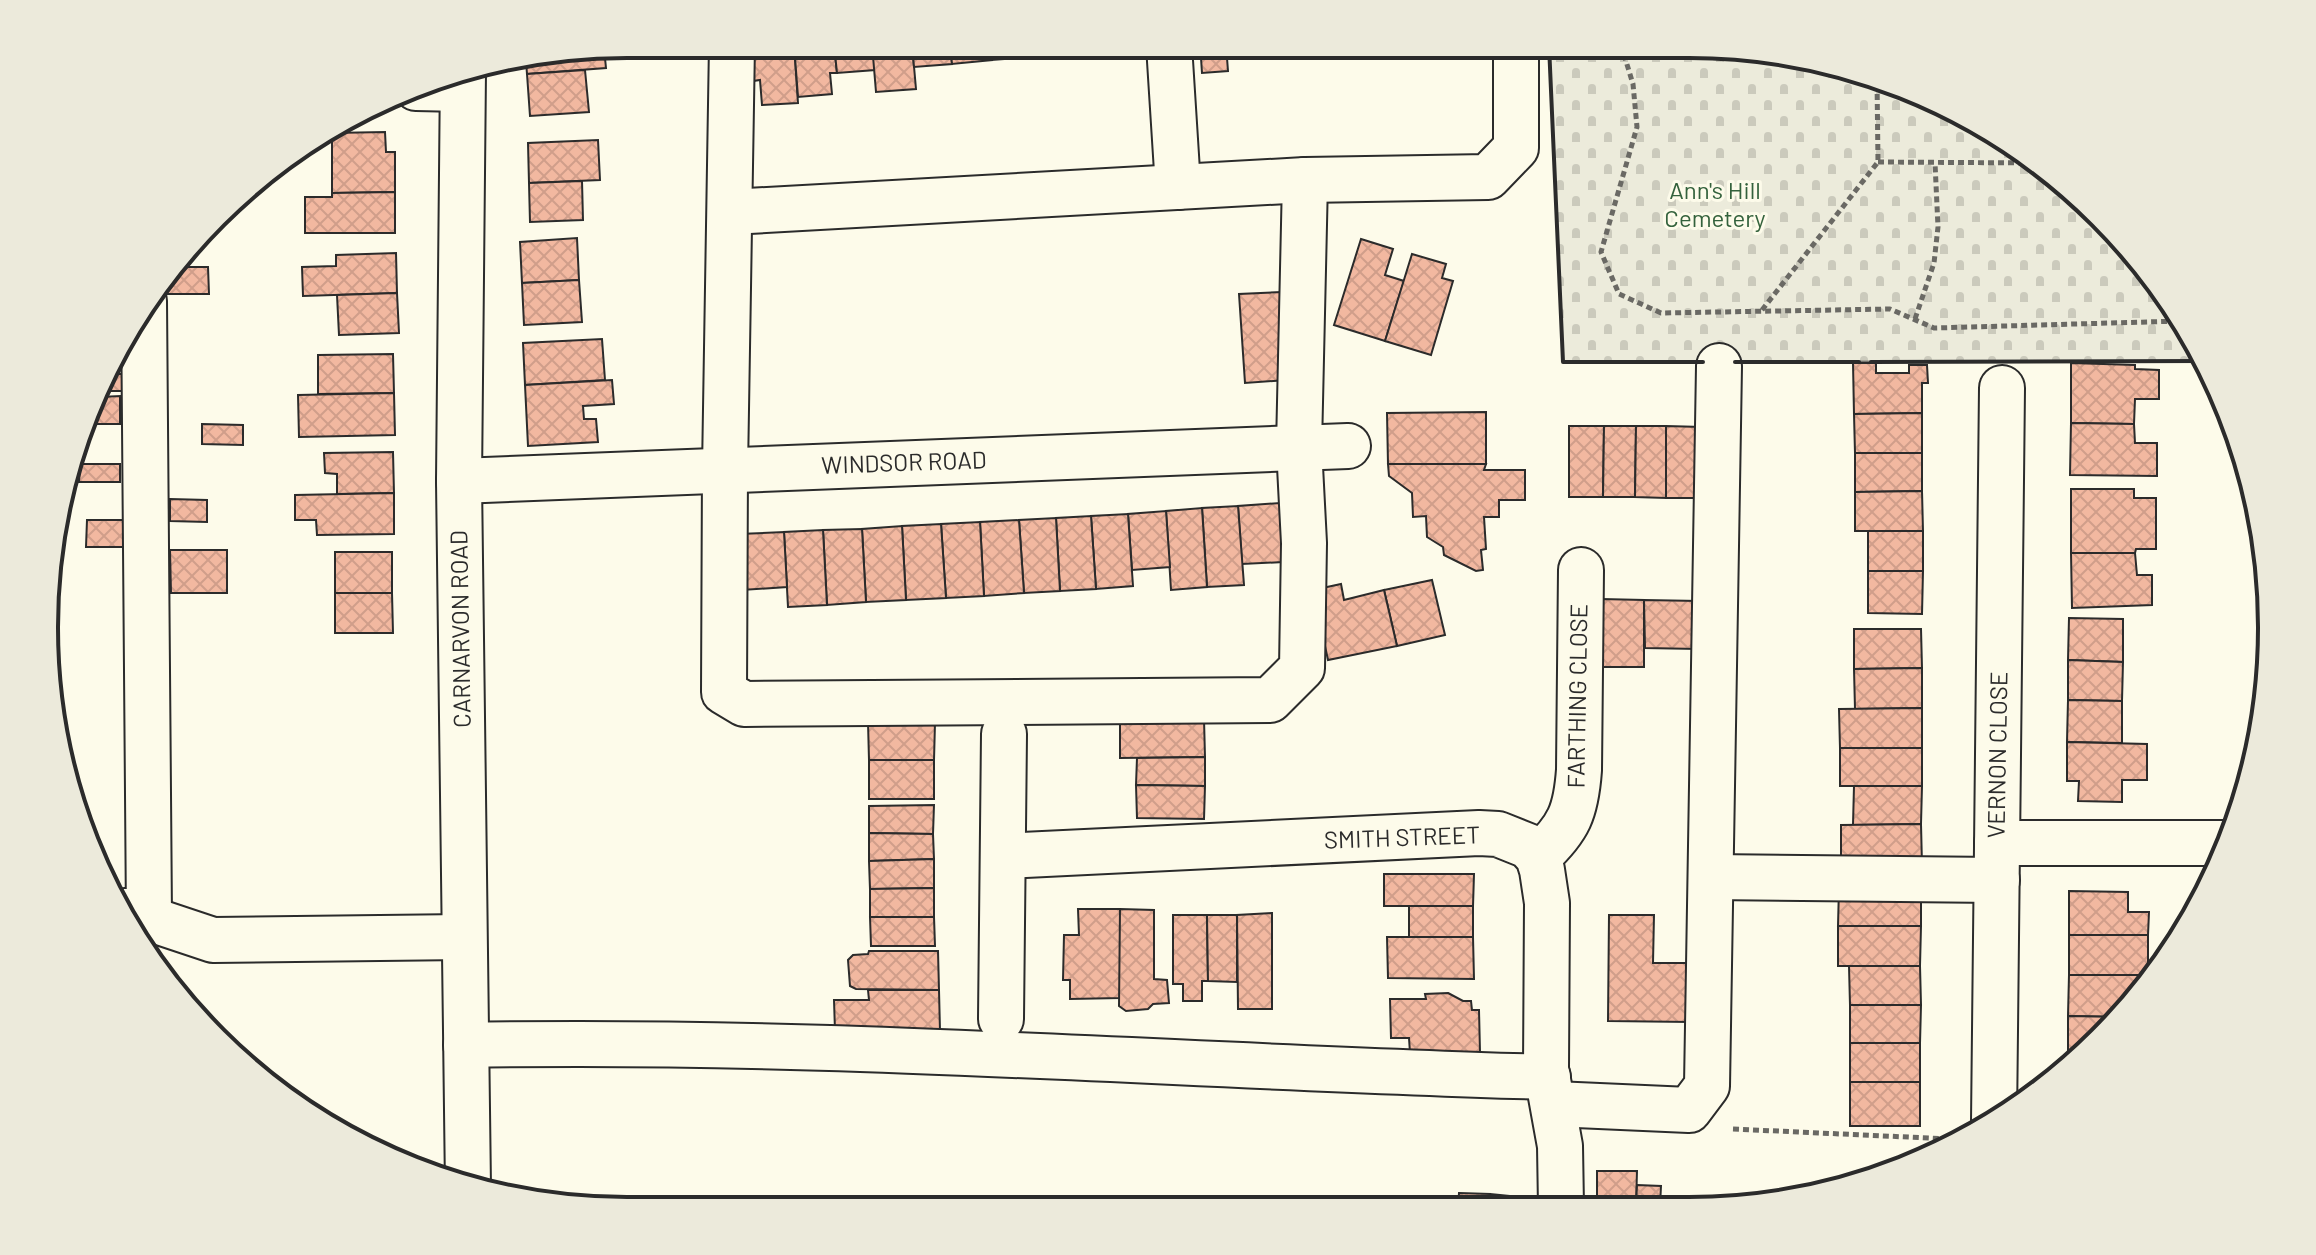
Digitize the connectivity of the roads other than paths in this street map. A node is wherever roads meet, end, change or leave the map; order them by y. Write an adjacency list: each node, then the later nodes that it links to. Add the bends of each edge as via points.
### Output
1 (732, 58): 7 (street)
2 (1170, 58): 6 (street)
3 (1516, 58): 5 (street, via 1516,148 1488,177)
4 (462, 83): 14 (street, CARNARVON ROAD)
5 (1305, 180): 6 (street); 12 (street)
6 (1178, 187): 7 (street)
7 (730, 212): 13 (street)
8 (144, 327): 22 (street)
9 (1719, 366): 21 (street)
10 (2002, 388): 20 (street, VERNON CLOSE)
11 (1348, 446): 12 (street, WINDSOR ROAD)
12 (1299, 447): 13 (street, WINDSOR ROAD); 13 (street, via 1302,668 1270,700 744,704 724,692)
13 (725, 470): 14 (street, WINDSOR ROAD)
14 (459, 481): 23 (street, CARNARVON ROAD)
15 (1581, 570): 19 (street, FARTHING CLOSE, via 1576,802 1565,827)
16 (1004, 734): 18 (street)
17 (2215, 844): 20 (street)
18 (1003, 856): 19 (street, SMITH STREET, via 1479,833 1515,839); 24 (street)
19 (1538, 857): 26 (street, via 1547,903 1545,1042)
20 (1997, 861): 21 (street); 27 (street, VERNON CLOSE)
21 (1711, 877): 26 (street, via 1707,1086 1689,1110)
22 (137, 914): 23 (street, via 213,940)
23 (464, 937): 25 (street, CARNARVON ROAD)
24 (1001, 1019)
25 (466, 1045): 26 (street, via 635,1042 992,1054 1318,1071); 28 (street, CARNARVON ROAD)
26 (1551, 1091): 29 (street)
27 (1994, 1108)
28 (468, 1174)
29 (1561, 1197)

